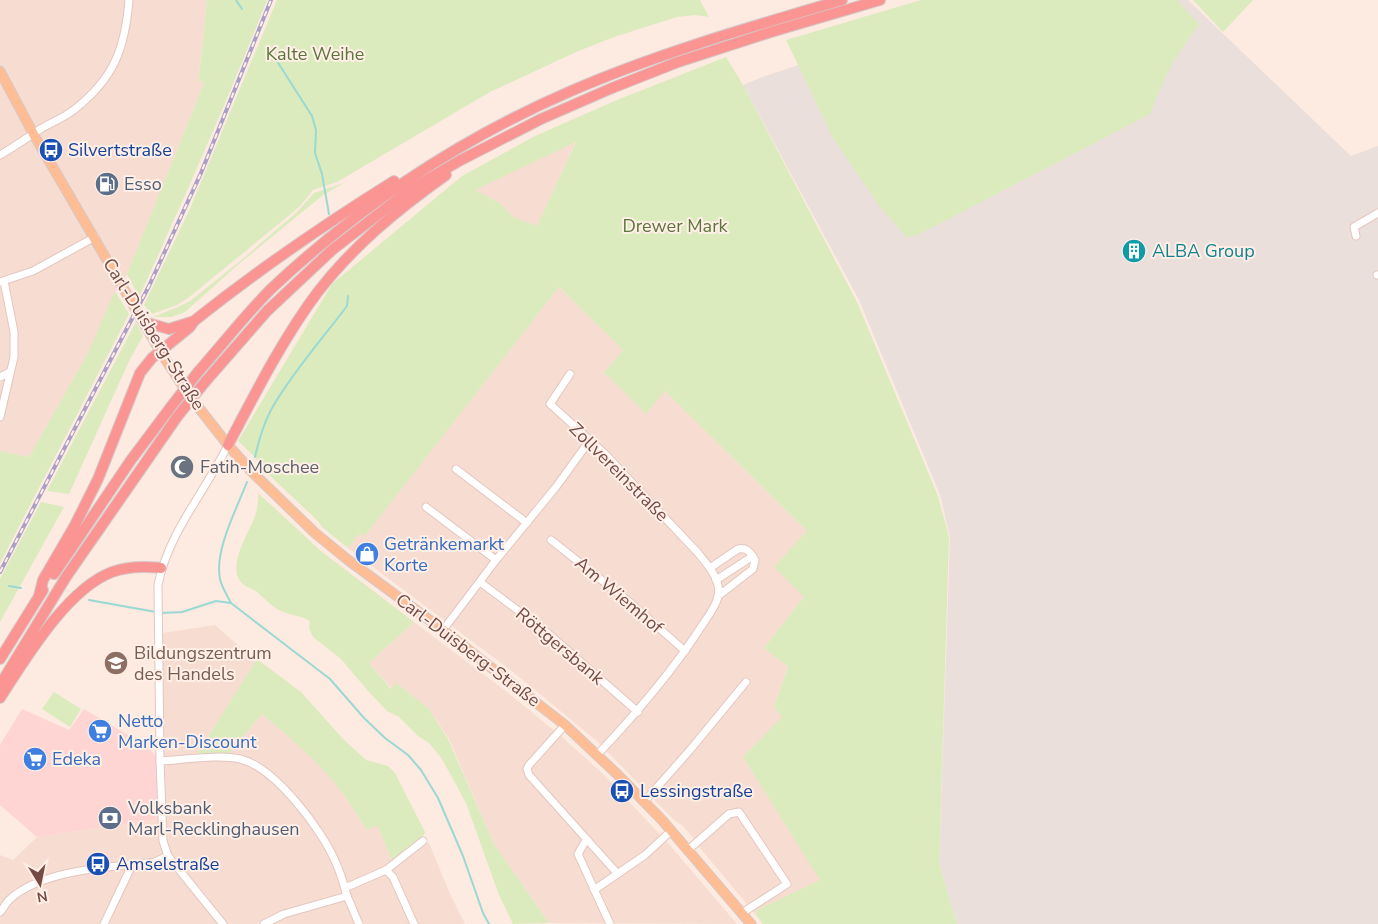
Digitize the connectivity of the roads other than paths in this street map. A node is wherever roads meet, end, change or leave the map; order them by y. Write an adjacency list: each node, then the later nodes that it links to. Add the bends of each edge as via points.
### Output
1 (129, 0): 6 (street, via 123,41 113,68 98,89 74,110)
2 (842, 0): 5 (highway, via 721,36 615,73)
3 (880, 0): 8 (highway, via 678,62 541,119)
4 (0, 71): 6 (main road, Carl-Duisberg-Straße)
5 (521, 115): 13 (highway, via 496,121 421,164 240,284); 33 (highway, bridge, via 401,183 311,253 270,291 170,408)
6 (34, 134): 7 (street); 11 (main road, Carl-Duisberg-Straße)
7 (0, 155)
8 (459, 161): 22 (highway, via 450,173 380,225 317,293); 39 (highway, bridge, via 411,189 332,250 267,311 177,417 66,577)
9 (1378, 213): 10 (street, via 1354,227)
10 (1356, 236)
11 (94, 237): 12 (street, via 33,271); 14 (main road, Carl-Duisberg-Straße)
12 (2, 281): 16 (street, via 14,332)
13 (194, 321): 14 (highway, via 169,329); 15 (highway, via 190,328)
14 (144, 322): 15 (main road, Carl-Duisberg-Straße)
15 (160, 351): 22 (main road, Carl-Duisberg-Straße, via 188,394); 33 (highway, via 140,373 98,478 43,580)
16 (10, 372): 18 (street); 19 (street)
17 (570, 374): 21 (street, Zollvereinstraße, via 550,404)
18 (0, 377)
19 (2, 394): 20 (street)
20 (0, 416)
21 (590, 440): 25 (street); 30 (street, Zollvereinstraße)
22 (228, 445): 29 (street); 35 (main road, Carl-Duisberg-Straße, via 315,533)
23 (456, 469): 25 (street)
24 (426, 507): 28 (street)
25 (527, 523): 28 (street)
26 (551, 540): 36 (street, Am Wiemhof)
27 (752, 556): 30 (street, via 747,549 738,549); 31 (street); 34 (street, via 755,560 753,569)
28 (496, 560): 32 (street)
29 (161, 568): 40 (highway, via 124,568 92,582 41,636); 44 (street, via 158,585)
30 (710, 568): 31 (street, Zollvereinstraße)
31 (716, 580): 34 (street, Zollvereinstraße)
32 (480, 582): 35 (street); 41 (street, Röttgersbank, via 544,630)
33 (39, 596): 37 (highway)
34 (718, 596): 36 (street)
35 (444, 630): 42 (main road, Carl-Duisberg-Straße)
36 (685, 651): 41 (street)
37 (0, 659)
38 (746, 682): 45 (street)
39 (0, 685)
40 (0, 698)
41 (638, 712): 43 (street)
42 (565, 725): 43 (main road, Carl-Duisberg-Straße); 47 (street, via 527,769)
43 (597, 755): 45 (main road, Carl-Duisberg-Straße)
44 (160, 761): 50 (street, via 163,841); 55 (street, via 224,758 240,759 257,766 301,806 336,863)
45 (644, 802): 46 (main road, Carl-Duisberg-Straße)
46 (671, 831): 49 (main road, Carl-Duisberg-Straße); 53 (street)
47 (586, 840): 53 (street); 54 (street, via 578,854)
48 (423, 841): 52 (street)
49 (688, 850): 57 (main road, Carl-Duisberg-Straße); 57 (street, via 729,814 739,812 786,884)
50 (168, 856): 51 (street, via 155,862); 59 (street)
51 (132, 865): 56 (street, via 63,874 35,883 10,900); 58 (street)
52 (386, 870): 55 (street); 62 (street, via 393,877)
53 (617, 873): 54 (street)
54 (594, 890): 63 (street)
55 (346, 892): 60 (street); 61 (street)
56 (0, 912)
57 (742, 913): 64 (main road, Carl-Duisberg-Straße)
58 (104, 924)
59 (223, 924)
60 (264, 924)
61 (360, 924)
62 (414, 924)
63 (610, 924)
64 (751, 924)

